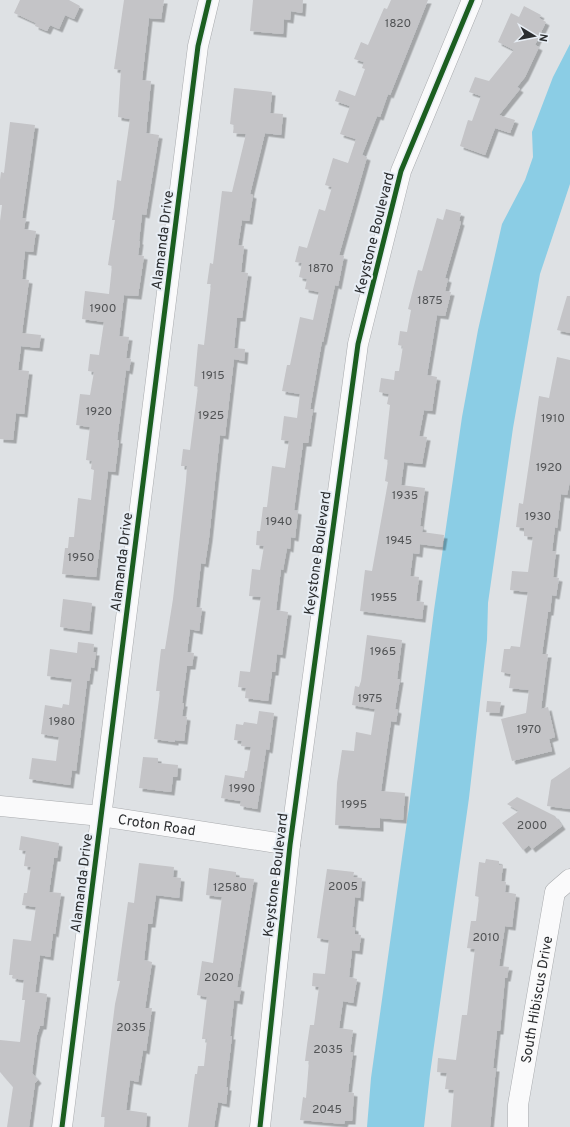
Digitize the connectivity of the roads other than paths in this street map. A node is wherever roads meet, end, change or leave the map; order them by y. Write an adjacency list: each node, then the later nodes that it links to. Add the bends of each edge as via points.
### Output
1 (209, 0): 4 (street, Alamanda Drive, via 198,46)
2 (472, 0): 5 (street, Keystone Boulevard, via 401,171 358,344)
3 (0, 806): 4 (street, Croton Road)
4 (101, 816): 5 (street, Croton Road); 7 (street, Alamanda Drive)
5 (290, 845): 8 (street, Keystone Boulevard)
6 (570, 879): 9 (street, South Hibiscus Drive, via 554,892 518,1105)
7 (62, 1127)
8 (260, 1127)
9 (518, 1127)

